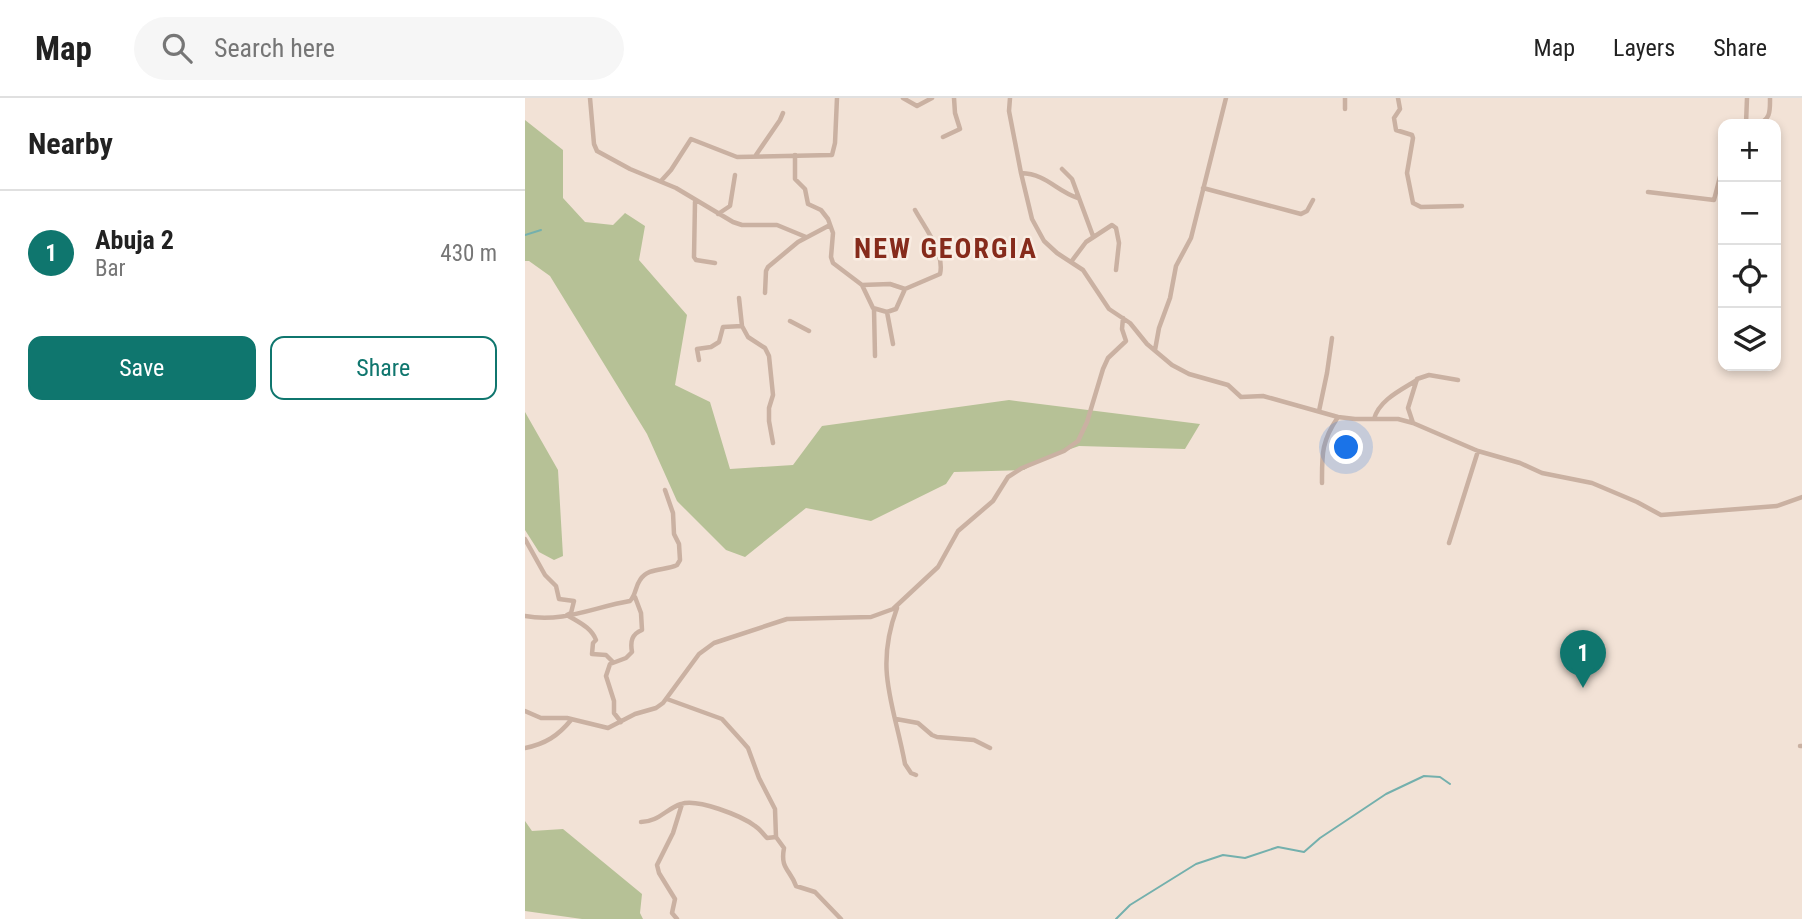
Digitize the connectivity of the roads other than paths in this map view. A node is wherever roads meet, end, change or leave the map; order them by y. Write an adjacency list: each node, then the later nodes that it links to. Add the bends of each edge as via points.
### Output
1 (590, 98): 22 (street, via 597,151)
2 (837, 98): 18 (street, via 835,153 829,157)
3 (903, 98): 4 (street, via 917,106)
4 (932, 98)
5 (954, 98): 16 (street, via 960,129)
6 (1010, 98): 20 (street)
7 (1226, 98): 24 (street)
8 (1345, 98): 12 (street)
9 (1398, 98): 29 (street, via 1396,130 1413,138 1407,173 1413,202 1421,207)
10 (1747, 98): 14 (street)
11 (1770, 98): 15 (street)
12 (1345, 109)
13 (783, 113): 17 (street)
14 (1746, 119)
15 (1768, 119)
16 (943, 137)
17 (755, 155): 18 (street); 22 (street, via 737,157 691,139)
18 (795, 155): 32 (street, via 795,179 805,189 808,204 826,214)
19 (1062, 169): 26 (street, via 1072,179)
20 (1021, 173): 26 (street, via 1052,181); 35 (street, via 1036,229)
21 (736, 175): 31 (street, via 730,206)
22 (661, 181): 28 (street)
23 (1719, 182): 25 (street, via 1714,200)
24 (1203, 188): 27 (street, via 1301,214); 50 (street, via 1189,243 1176,266)
25 (1648, 192)
26 (1078, 198): 33 (street)
27 (1313, 200)
28 (695, 201): 31 (street); 36 (street, via 694,257)
29 (1462, 206)
30 (915, 210): 39 (street, via 935,244 941,271)
31 (717, 215): 34 (street, via 742,225 777,225)
32 (829, 225): 34 (street); 38 (street, via 833,264)
33 (1093, 236): 35 (street); 37 (street, via 1115,225 1119,243)
34 (806, 237): 40 (street, via 768,267)
35 (1071, 262): 44 (street, via 1085,272 1109,309)
36 (715, 263)
37 (1116, 270)
38 (862, 285): 39 (street, via 890,284); 42 (street)
39 (905, 289): 43 (street, via 896,309)
40 (765, 293)
41 (739, 298): 46 (street)
42 (874, 309): 43 (street); 51 (street)
43 (887, 312): 49 (street)
44 (1123, 318): 50 (street); 69 (street, via 1126,341 1108,358 1078,441 1009,477 993,501 958,531 938,567)
45 (790, 321): 47 (street)
46 (742, 326): 52 (street, via 723,327 719,342 697,349); 61 (street, via 769,356)
47 (809, 331)
48 (1332, 338): 56 (street)
49 (893, 344)
50 (1155, 350): 56 (street, via 1177,369 1228,385 1241,397 1262,396)
51 (875, 356)
52 (699, 360)
53 (1417, 379): 54 (street, via 1429,375); 55 (street); 59 (street, via 1388,398)
54 (1458, 380)
55 (1408, 408): 58 (street); 60 (street)
56 (1319, 411): 57 (street)
57 (1338, 417): 59 (street); 63 (street, via 1323,445)
58 (1398, 418): 59 (street); 60 (street)
59 (1374, 419)
60 (1413, 422): 62 (street)
61 (773, 443)
62 (1478, 450): 65 (street, via 1542,473 1592,483 1661,516 1777,506); 67 (street)
63 (1322, 483)
64 (665, 490): 68 (street, via 680,544 680,563 645,575)
65 (1802, 497)
66 (525, 539): 70 (street, via 556,586 559,599 574,601)
67 (1449, 543)
68 (635, 597): 70 (street); 72 (street, via 642,630 635,633 629,656)
69 (902, 602): 73 (street, via 880,616 787,619 713,643 699,654); 75 (street, via 886,650 886,681)
70 (569, 616): 71 (street); 72 (street, via 594,635 592,654 606,655)
71 (525, 617)
72 (613, 662): 77 (street, via 606,676 614,713)
73 (667, 699): 77 (street); 83 (street, via 722,719 748,748 775,809)
74 (526, 711): 76 (street, via 541,718)
75 (896, 719): 79 (street, via 918,723 932,735 974,740); 80 (street, via 905,764)
76 (571, 720): 77 (street, via 608,728); 78 (street, via 549,740)
77 (621, 722)
78 (525, 748)
79 (990, 748)
80 (916, 775)
81 (682, 803): 82 (street, via 658,818); 83 (street, via 711,807 755,825 767,838); 84 (street, via 657,865 675,899 672,913)
82 (641, 822)
83 (776, 838): 85 (street, via 784,848 782,861 796,886 815,892)
84 (677, 919)
85 (841, 919)

